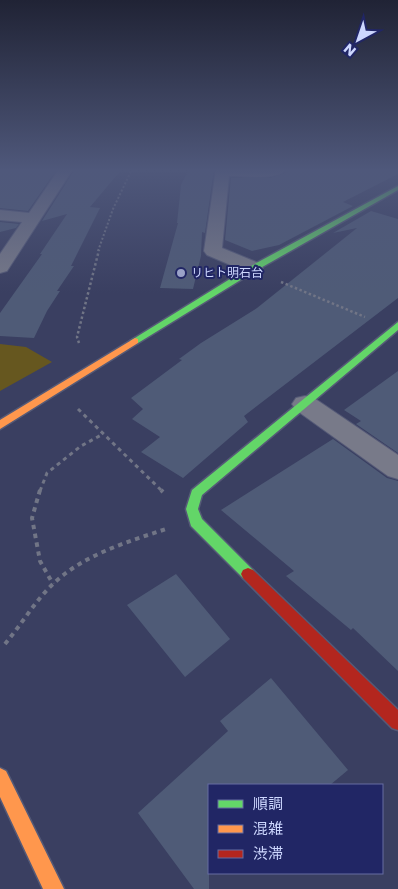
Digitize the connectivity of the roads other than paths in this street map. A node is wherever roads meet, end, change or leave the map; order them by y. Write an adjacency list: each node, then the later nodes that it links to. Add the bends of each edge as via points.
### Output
1 (38, 210): 5 (street)
2 (218, 210): 7 (street, via 213,251)
3 (358, 210): 7 (street)
4 (0, 214): 5 (street)
5 (33, 218): 6 (street)
6 (0, 267)
7 (254, 268): 10 (street)
8 (397, 329): 9 (street)
9 (305, 404): 11 (street); 12 (street, via 196,493 192,509 196,522)
10 (0, 425)
11 (398, 469)
12 (398, 722)
13 (0, 777): 14 (street)
14 (54, 889)

